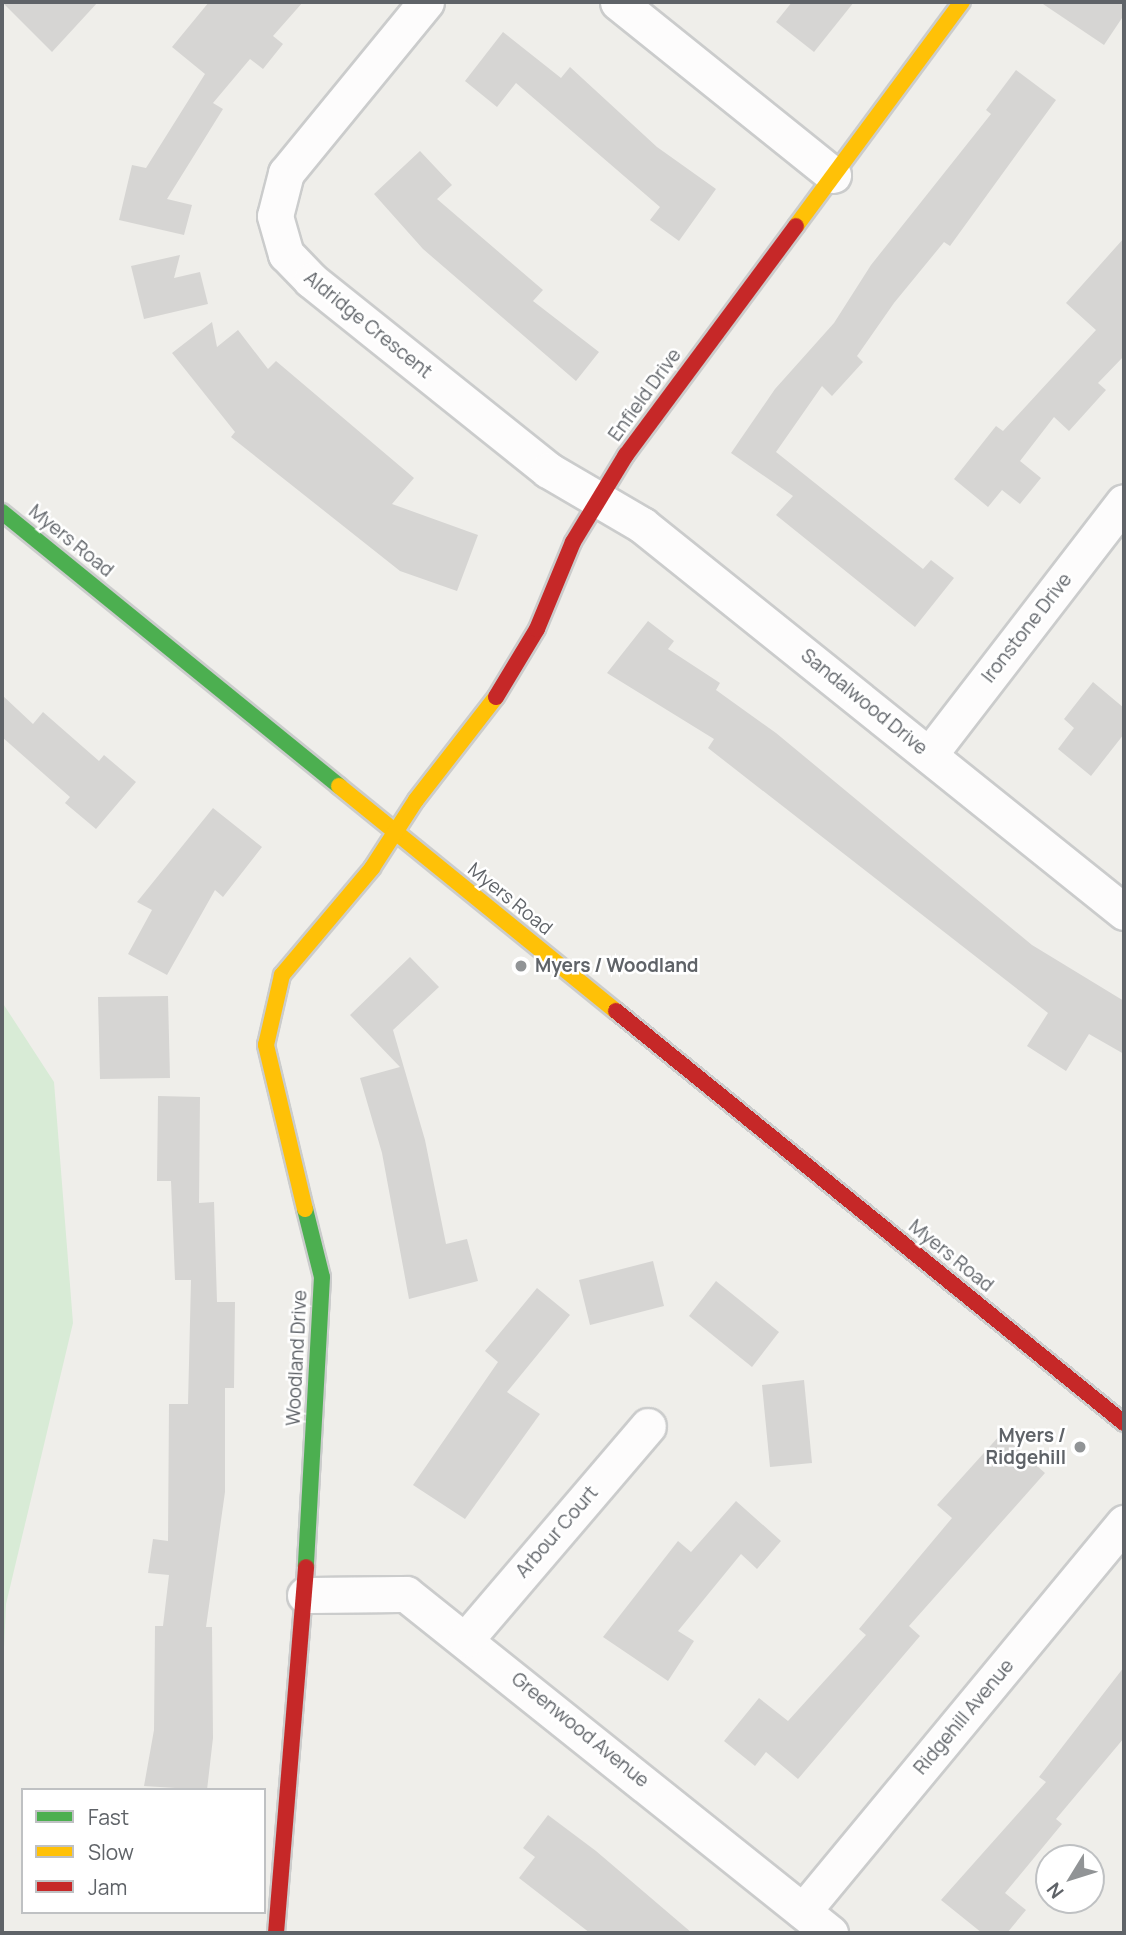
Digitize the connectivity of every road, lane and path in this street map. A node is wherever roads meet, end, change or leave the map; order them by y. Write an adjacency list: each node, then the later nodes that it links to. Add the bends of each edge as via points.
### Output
1 (426, 2): 5 (street, Aldridge Crescent, via 286,173 275,232 286,254 311,280 548,470)
2 (618, 2): 4 (street)
3 (962, 2): 4 (street, Enfield Drive)
4 (833, 175): 5 (street, Enfield Drive)
5 (598, 499): 8 (street, Sandalwood Drive, via 642,525); 9 (street, Enfield Drive, via 520,661)
6 (1124, 502): 8 (street, Ironstone Drive)
7 (2, 512): 9 (street, Myers Road)
8 (929, 755): 10 (street, Sandalwood Drive)
9 (395, 832): 11 (street, Myers Road); 14 (street, Woodland Drive, via 282,975 266,1045 322,1277)
10 (1124, 912)
11 (1124, 1423)
12 (649, 1426): 15 (street, Arbour Court)
13 (1124, 1523): 16 (street, Ridgehill Avenue)
14 (305, 1595): 15 (street, Greenwood Avenue, via 406,1594); 17 (street, Woodland Drive)
15 (466, 1639): 16 (street, Greenwood Avenue)
16 (803, 1911): 18 (street, Greenwood Avenue)
17 (276, 1933)
18 (830, 1933)

